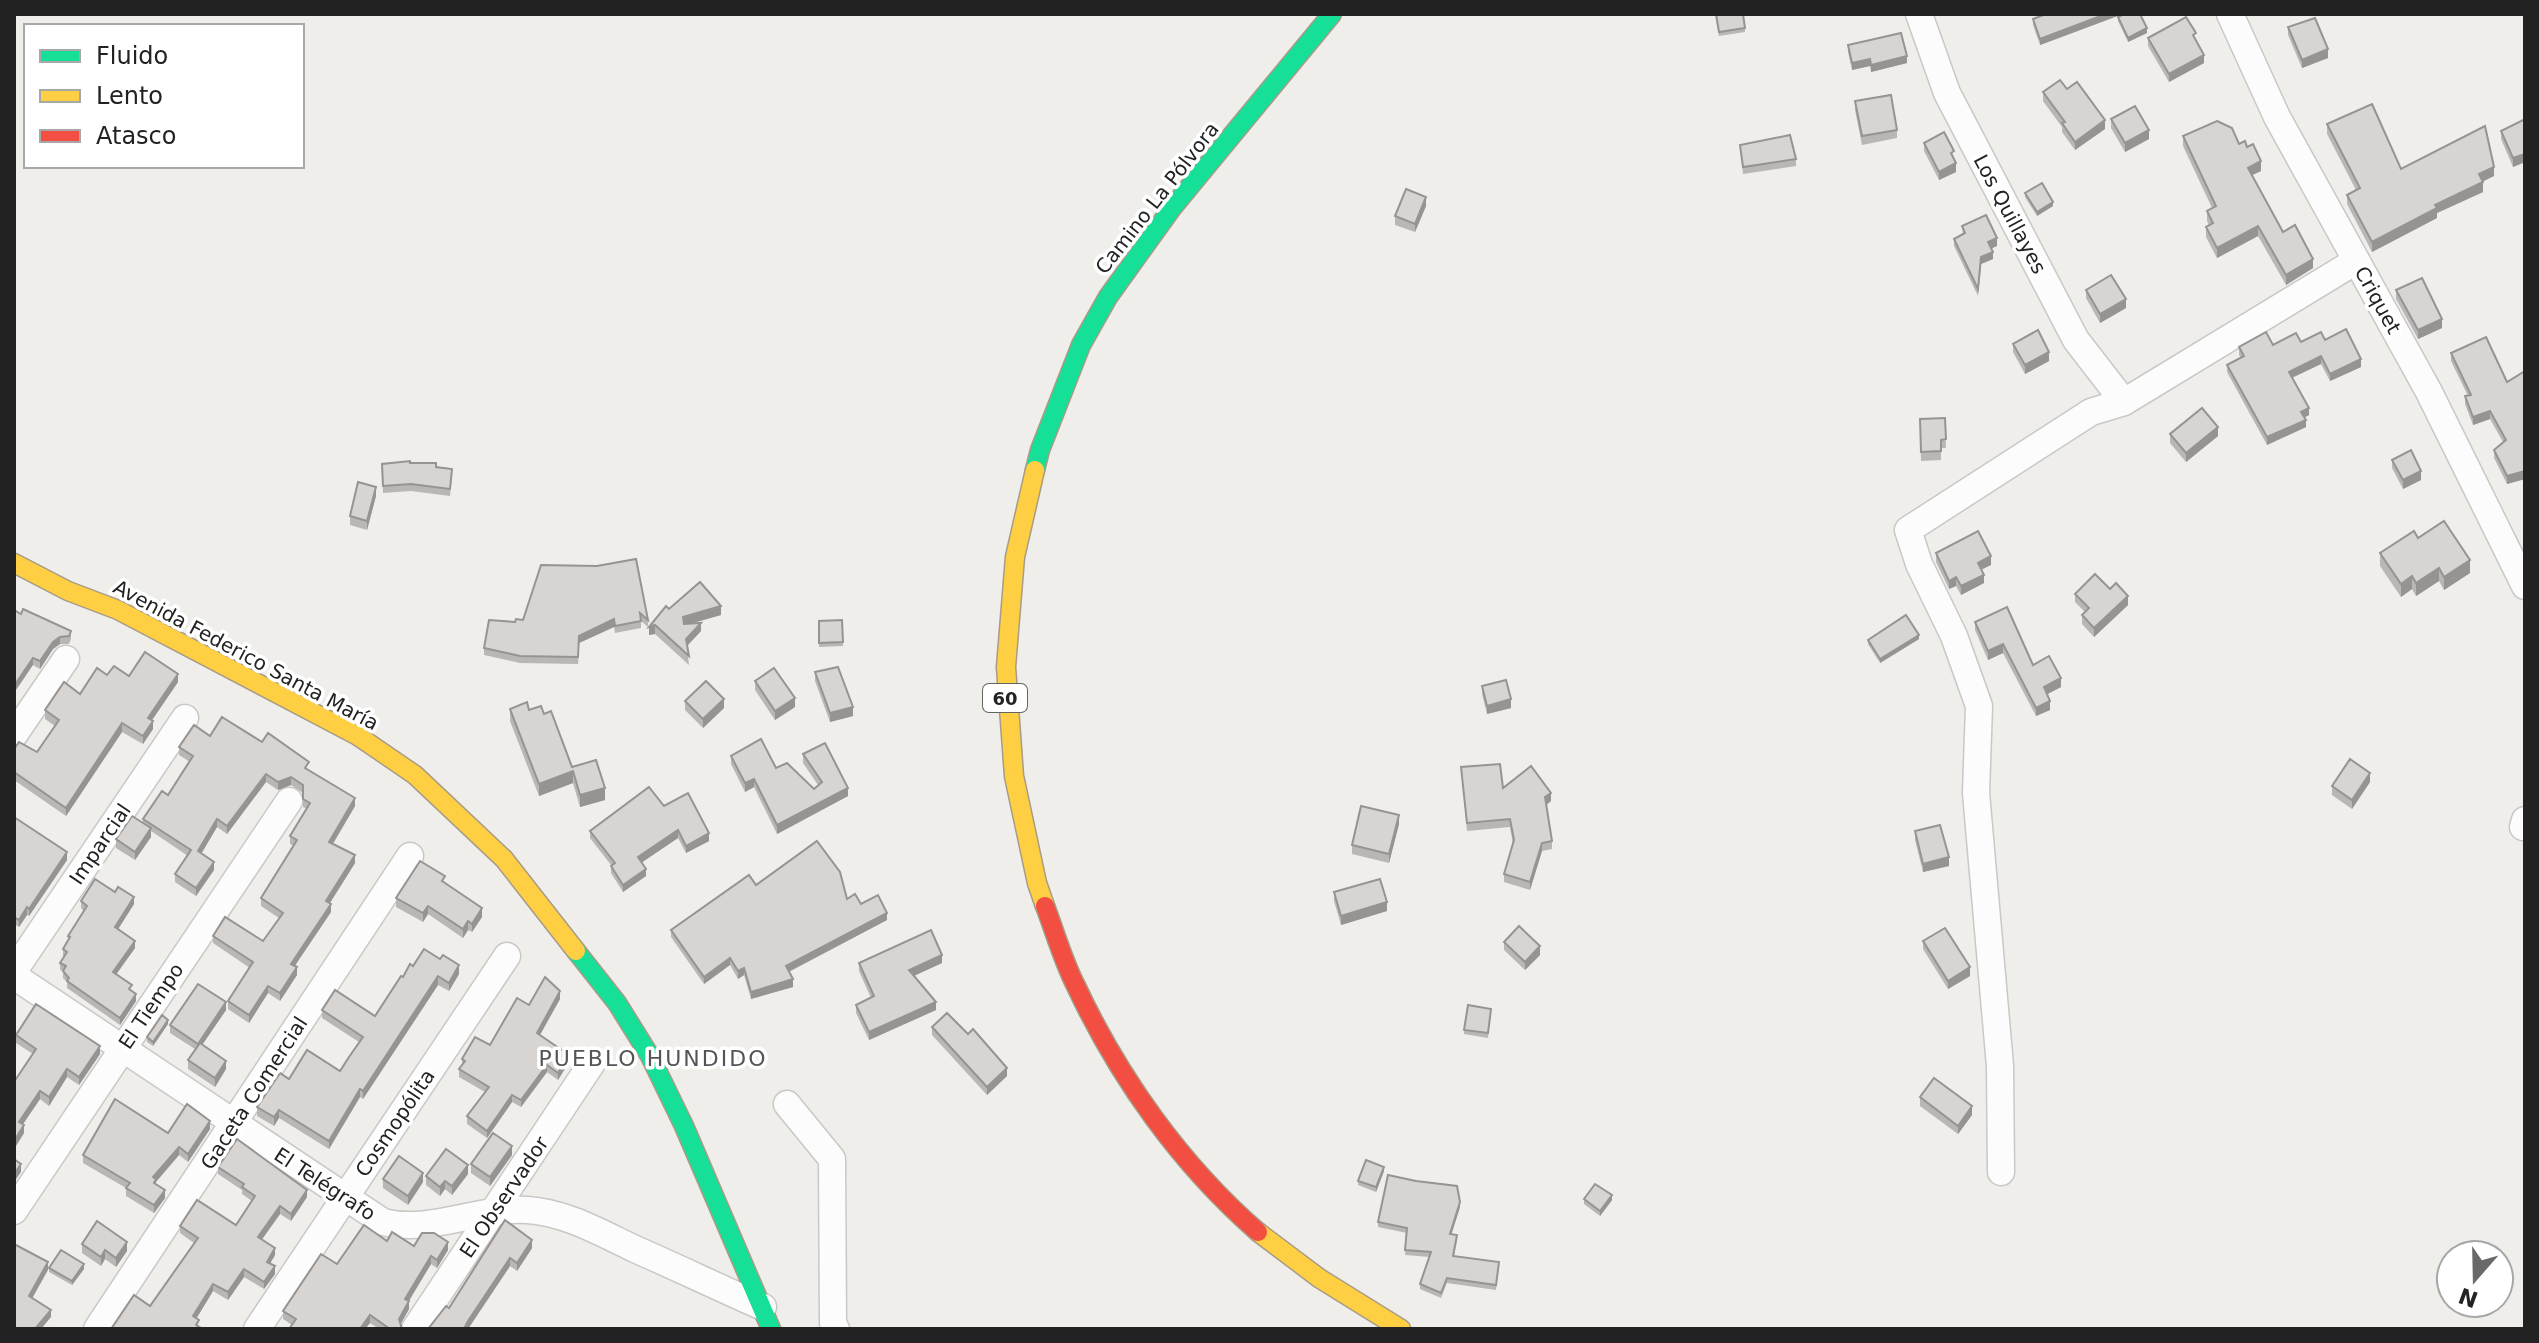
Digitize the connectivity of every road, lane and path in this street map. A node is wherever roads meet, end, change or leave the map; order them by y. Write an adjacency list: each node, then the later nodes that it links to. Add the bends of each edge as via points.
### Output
1 (1332, 14): 28 (main road, Camino La Pólvora / 60, via 1146,242 1078,352 1043,440 1020,531 1006,638 1006,707 1017,807 1038,891 1079,994 1120,1070 1188,1162 1250,1225 1324,1283)
2 (1919, 14): 5 (street, Los Quillayes, via 1947,93 2076,340)
3 (2230, 14): 4 (street, Criquet, via 2277,117)
4 (2356, 261): 5 (street); 7 (street, Criquet, via 2429,392)
5 (2124, 402): 19 (street, via 2091,412 1908,530 1979,706 1976,793 2000,1066)
6 (14, 563): 23 (main road, Avenida Federico Santa María, via 118,610 358,736 415,775 480,835 617,1003 650,1056)
7 (2525, 586)
8 (66, 659): 10 (street)
9 (185, 718): 14 (street, Imparcial)
10 (14, 735)
11 (289, 801): 15 (street, El Tiempo)
12 (410, 856): 18 (street, Gaceta Comercial)
13 (507, 956): 20 (street, Cosmopólita)
14 (14, 974): 15 (street, El Telégrafo)
15 (122, 1050): 18 (street, El Telégrafo); 21 (street, El Tiempo)
16 (592, 1063): 22 (street, El Observador)
17 (787, 1104): 27 (street, via 832,1159)
18 (234, 1125): 20 (street, El Telégrafo); 24 (street, Gaceta Comercial)
19 (2001, 1172)
20 (345, 1198): 22 (street, El Telégrafo, via 383,1222 398,1225); 25 (street, Cosmopólita)
21 (14, 1211)
22 (494, 1212): 23 (street, El Telégrafo, via 557,1215); 26 (street, El Observador)
23 (767, 1318)
24 (97, 1329)
25 (257, 1329)
26 (415, 1329)
27 (836, 1329)
28 (1401, 1329)

